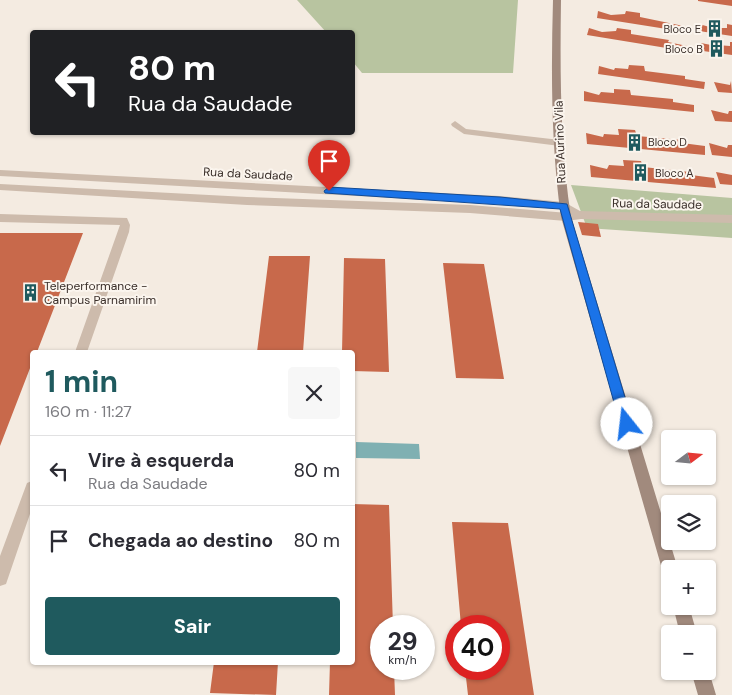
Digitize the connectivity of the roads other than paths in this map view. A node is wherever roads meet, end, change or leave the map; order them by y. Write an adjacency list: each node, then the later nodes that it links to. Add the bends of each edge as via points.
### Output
1 (558, 0): 3 (street, Rua Aurino Vila, via 556,52)
2 (455, 124): 3 (lane, via 464,131)
3 (560, 143): 6 (street, Rua Aurino Vila)
4 (0, 173): 6 (street, Rua da Saudade, via 500,200)
5 (0, 187): 6 (street, Rua da Saudade, via 248,201)
6 (565, 211): 8 (street, Rua da Saudade, via 581,215); 11 (street, Rua Aurino Vila)
7 (0, 218): 9 (street, via 123,221 126,225)
8 (732, 219)
9 (82, 350)
10 (30, 494): 12 (street)
11 (667, 560)
12 (0, 578)
13 (703, 680): 14 (street)
14 (707, 695)

